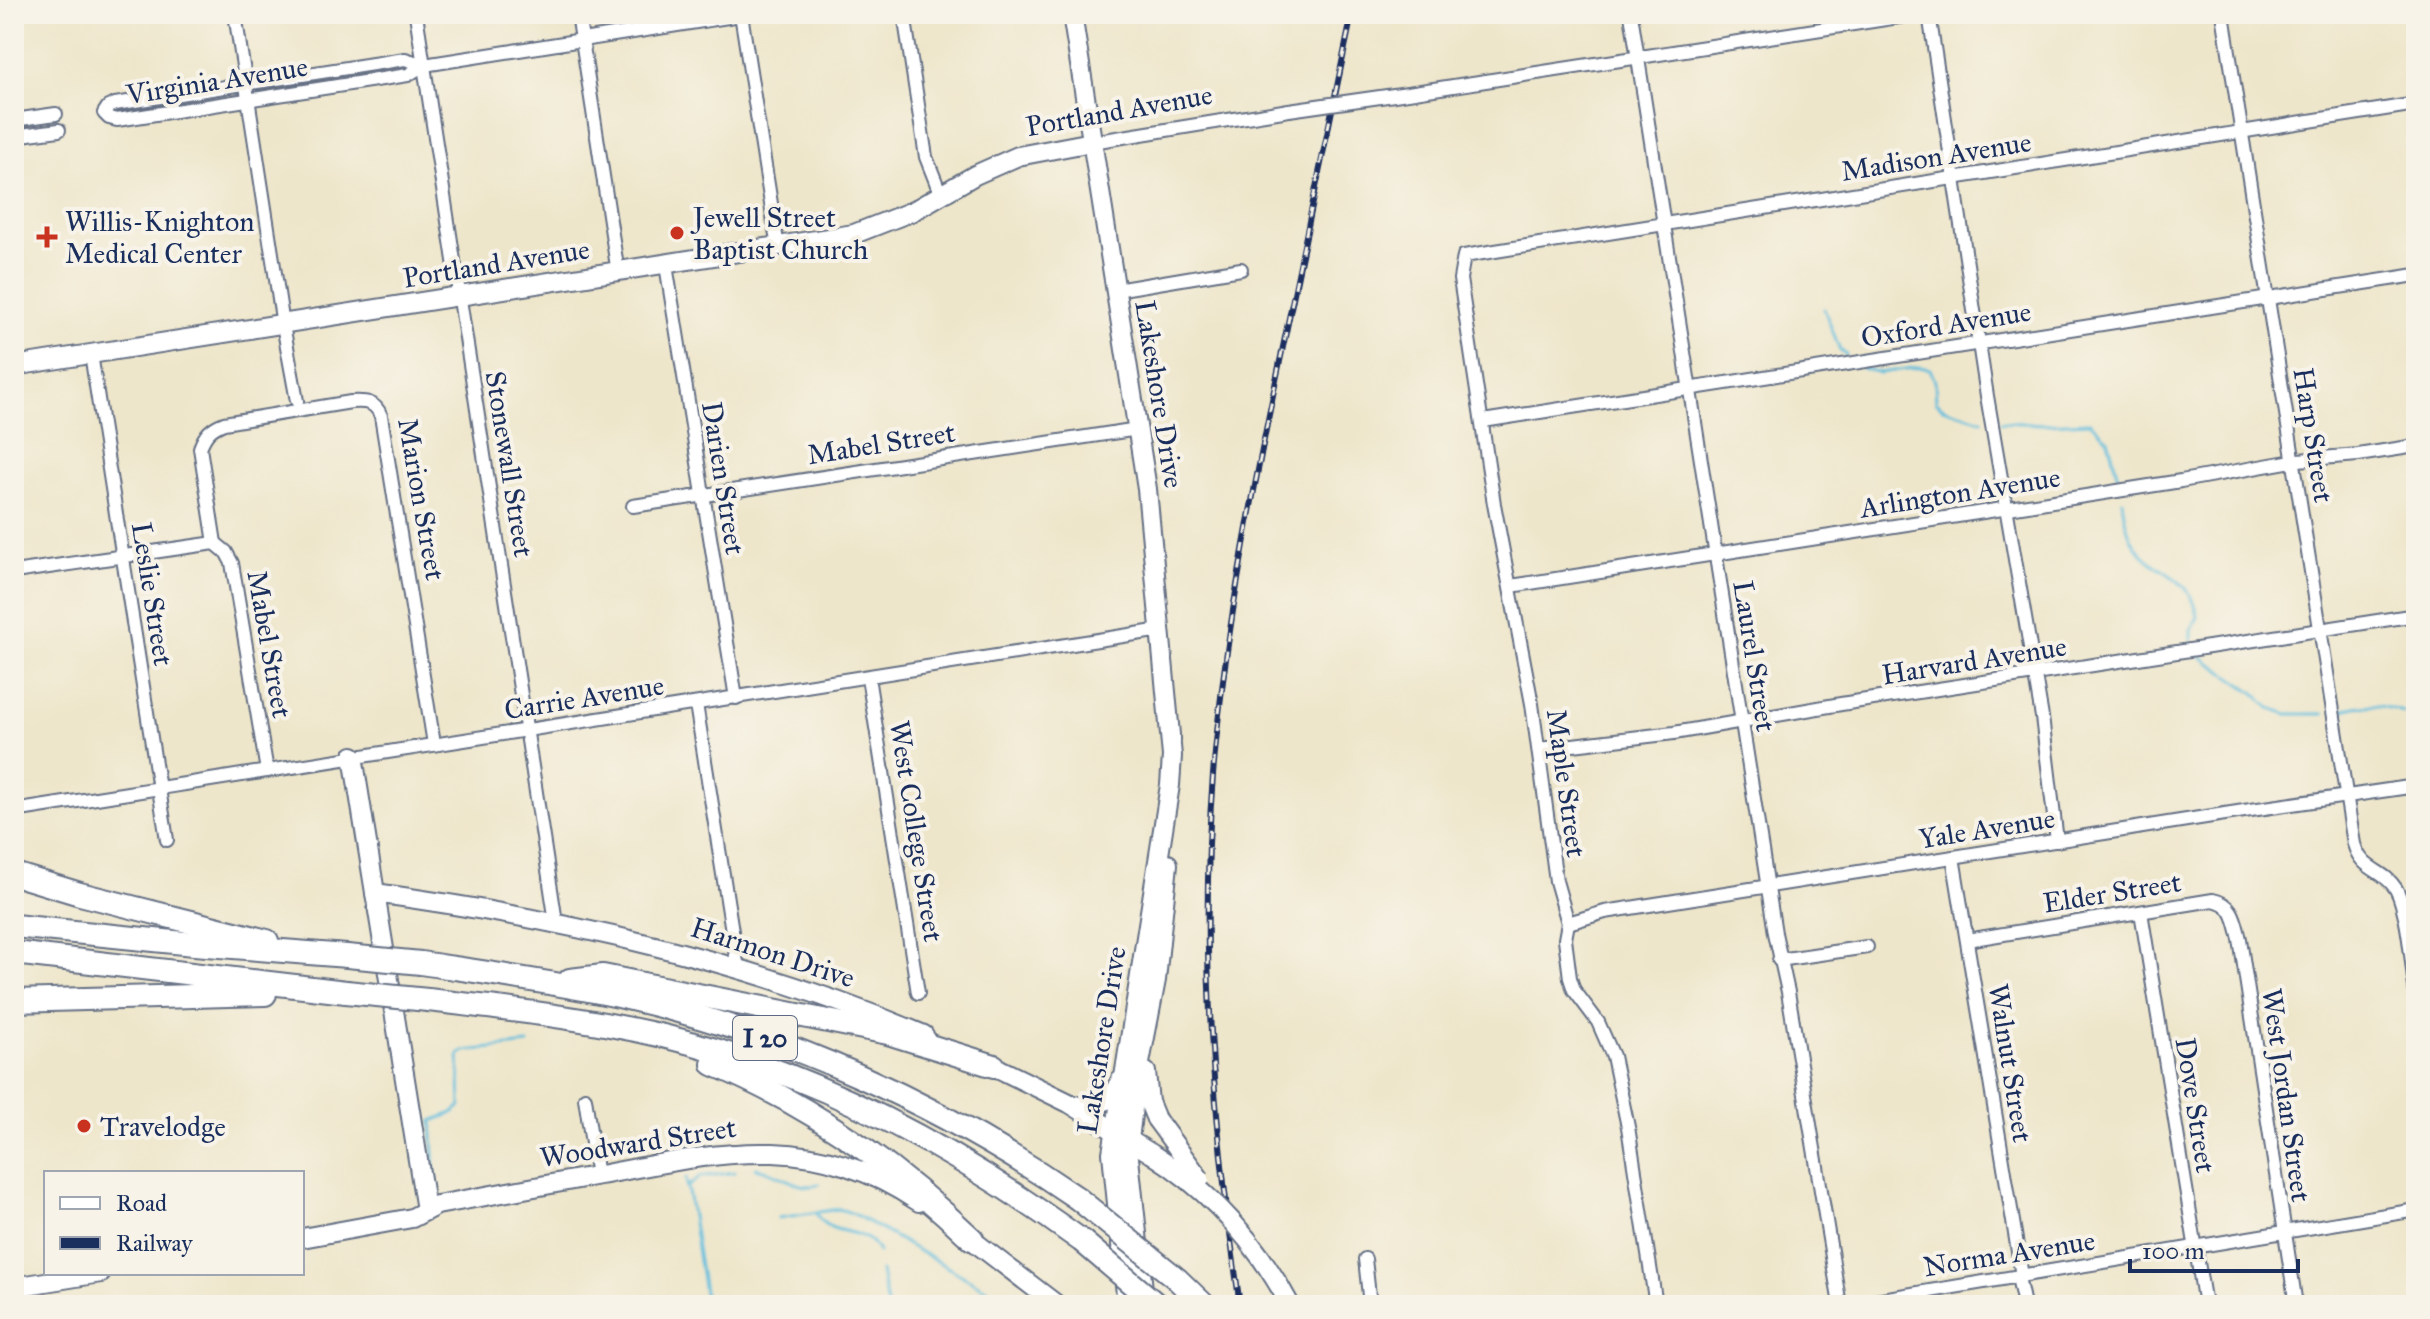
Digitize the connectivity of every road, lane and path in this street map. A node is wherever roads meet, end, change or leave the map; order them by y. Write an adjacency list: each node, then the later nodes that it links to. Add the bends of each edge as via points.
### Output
1 (235, 14): 14 (street)
2 (416, 14): 13 (street, Stonewall Street)
3 (578, 14): 11 (street)
4 (743, 14): 11 (street, Virginia Avenue); 26 (street)
5 (904, 14): 24 (street, via 926,157)
6 (1072, 14): 22 (street, Lakeshore Drive)
7 (1631, 14): 12 (street, Laurel Street)
8 (1918, 14): 12 (street, Portland Avenue)
9 (1929, 14): 23 (street)
10 (2223, 14): 20 (street, Harp Street)
11 (582, 40): 13 (street, Virginia Avenue); 30 (street)
12 (1637, 57): 22 (street, Portland Avenue, bridge); 25 (street, Laurel Street)
13 (424, 65): 14 (street, Virginia Avenue, via 405,59); 15 (street, Virginia Avenue, via 408,75); 33 (street, Stonewall Street)
14 (246, 84): 15 (street); 15 (street, Virginia Avenue, via 115,104 104,113 117,120)
15 (248, 100): 35 (street)
16 (2416, 104): 20 (street, Madison Avenue)
17 (56, 114): 18 (street)
18 (14, 120)
19 (59, 130): 21 (street)
20 (2241, 132): 23 (street, Madison Avenue); 34 (street, Harp Street)
21 (14, 136)
22 (1092, 142): 24 (street, Portland Avenue, via 1018,156); 32 (street, Lakeshore Drive)
23 (1953, 177): 25 (street, Madison Avenue); 36 (street)
24 (941, 195): 26 (street, Portland Avenue, via 854,234)
25 (1663, 223): 27 (street, Madison Avenue); 39 (street, Laurel Street)
26 (778, 248): 28 (street, Portland Avenue)
27 (1464, 256): 41 (street, Maple Street, via 1460,279)
28 (666, 265): 30 (street, Portland Avenue); 45 (street, Darien Street)
29 (1241, 269): 32 (street)
30 (618, 273): 33 (street, Portland Avenue)
31 (2416, 275): 34 (street, Oxford Avenue)
32 (1116, 290): 42 (street, Lakeshore Drive)
33 (459, 297): 35 (street, Portland Avenue); 61 (street, Stonewall Street)
34 (2268, 297): 36 (street, Oxford Avenue); 44 (street, Harp Street)
35 (283, 325): 37 (street, Portland Avenue); 40 (street)
36 (1980, 343): 39 (street, Oxford Avenue); 47 (street)
37 (91, 354): 38 (street, Portland Avenue); 50 (street, Leslie Street)
38 (14, 366)
39 (1689, 389): 41 (street, Oxford Avenue); 49 (street, Laurel Street)
40 (297, 401)
41 (1483, 421): 52 (street, Maple Street)
42 (1138, 429): 45 (street, Mabel Street); 54 (street, Lakeshore Drive)
43 (2416, 446): 44 (street, Arlington Avenue)
44 (2293, 462): 47 (street, Arlington Avenue); 55 (street, Harp Street)
45 (703, 496): 46 (street, Mabel Street); 58 (street, Darien Street)
46 (633, 506)
47 (2006, 509): 49 (street, Arlington Avenue); 56 (street)
48 (215, 543): 50 (street, Mabel Street); 62 (street, Marion Street, via 200,448 213,427 351,402 377,408); 65 (street, Mabel Street, via 232,563)
49 (1715, 554): 52 (street, Arlington Avenue); 60 (street, Laurel Street)
50 (122, 555): 51 (street, Mabel Street); 68 (street, Leslie Street)
51 (14, 572)
52 (1511, 586): 63 (street, Maple Street)
53 (2416, 615): 55 (street, Harvard Avenue)
54 (1161, 630): 57 (street, Carrie Avenue); 66 (street, Lakeshore Drive, via 1171,733)
55 (2320, 631): 56 (street, Harvard Avenue); 69 (street, Harp Street)
56 (2034, 675): 60 (street, Harvard Avenue); 72 (street)
57 (868, 677): 58 (street, Carrie Avenue); 90 (street, West College Street)
58 (736, 698): 59 (street, Carrie Avenue)
59 (696, 704): 61 (street, Carrie Avenue); 87 (street)
60 (1741, 721): 63 (street, Harvard Avenue); 75 (street, Laurel Street)
61 (526, 730): 62 (street, Carrie Avenue); 78 (street, Stonewall Street)
62 (434, 744): 64 (street, Carrie Avenue)
63 (1539, 749): 79 (street, Maple Street, via 1556,881)
64 (353, 756): 65 (street, Carrie Avenue); 76 (street)
65 (267, 771): 68 (street, Carrie Avenue)
66 (1170, 785): 92 (street, Lakeshore Drive, via 1162,932); 96 (street, Lakeshore Drive)
67 (2416, 786): 69 (street, Yale Avenue)
68 (158, 788): 70 (street, Carrie Avenue); 71 (street, Leslie Street)
69 (2347, 796): 72 (street, Yale Avenue); 91 (street, Harp Street, via 2362,861 2398,894)
70 (14, 811)
71 (167, 840)
72 (2057, 841): 73 (street, Yale Avenue)
73 (1953, 857): 75 (street, Yale Avenue); 82 (street, Walnut Street)
74 (14, 874): 84 (highway, via 253,935)
75 (1767, 887): 79 (street, Yale Avenue, via 1605,912); 86 (street, Laurel Street)
76 (375, 893): 78 (street, Harmon Drive); 101 (street)
77 (2141, 912): 81 (street, Elder Street, via 2224,902); 82 (street, Elder Street); 107 (street, Dove Street)
78 (556, 922): 87 (street, Harmon Drive)
79 (1568, 923): 119 (street, Maple Street, via 1570,978 1607,1038 1619,1080)
80 (14, 926): 84 (highway, I 20)
81 (2240, 939): 104 (street, West Jordan Street)
82 (1967, 940): 110 (street, Walnut Street)
83 (1867, 947): 86 (street)
84 (294, 951): 88 (highway, I 20, bridge)
85 (14, 953): 89 (highway, I 20)
86 (1779, 960): 120 (street, Laurel Street)
87 (738, 969): 95 (street, Harmon Drive, via 895,1023)
88 (547, 982): 95 (highway, via 603,976 635,982 876,1030); 116 (highway, I 20, bridge, via 749,1032 823,1060 972,1132 1077,1198)
89 (346, 992): 93 (highway); 94 (highway, I 20, bridge)
90 (918, 993)
91 (2416, 994)
92 (1152, 1000): 99 (street, Lakeshore Drive); 103 (street, bridge, via 1145,1075 1149,1102 1156,1119)
93 (14, 1001)
94 (591, 1022): 106 (highway, via 700,1059 773,1092 860,1147); 115 (highway, I 20, bridge, via 708,1048 853,1104 1005,1187 1082,1241)
95 (994, 1066): 98 (street, Harmon Drive)
96 (1124, 1070): 98 (street, via 1104,1102 1088,1108); 99 (street, Lakeshore Drive)
97 (585, 1098): 100 (street)
98 (1069, 1103): 99 (street, Harmon Drive)
99 (1122, 1134): 103 (street, Harmon Drive, bridge, via 1189,1180); 113 (street, Lakeshore Drive, via 1112,1174); 114 (street, Lakeshore Drive)
100 (597, 1176): 101 (street, Woodward Street); 106 (street, Woodward Street, via 741,1152 809,1156 889,1184)
101 (426, 1210): 105 (street, Woodward Street, via 412,1218)
102 (2416, 1210): 104 (street, Norma Avenue)
103 (1229, 1216): 117 (street, bridge)
104 (2283, 1232): 107 (street, Norma Avenue); 124 (street, West Jordan Street)
105 (304, 1238)
106 (972, 1239): 112 (street, Woodward Street)
107 (2196, 1246): 110 (street, Norma Avenue); 123 (street, Dove Street)
108 (1365, 1259): 118 (street)
109 (89, 1275): 111 (street)
110 (2020, 1276): 121 (street, Norma Avenue); 122 (street, Walnut Street)
111 (14, 1287)
112 (1057, 1305)
113 (1127, 1305)
114 (1144, 1305)
115 (1157, 1305)
116 (1204, 1305)
117 (1290, 1305)
118 (1370, 1305)
119 (1656, 1305)
120 (1840, 1305)
121 (1846, 1305)
122 (2024, 1305)
123 (2205, 1305)
124 (2296, 1305)

